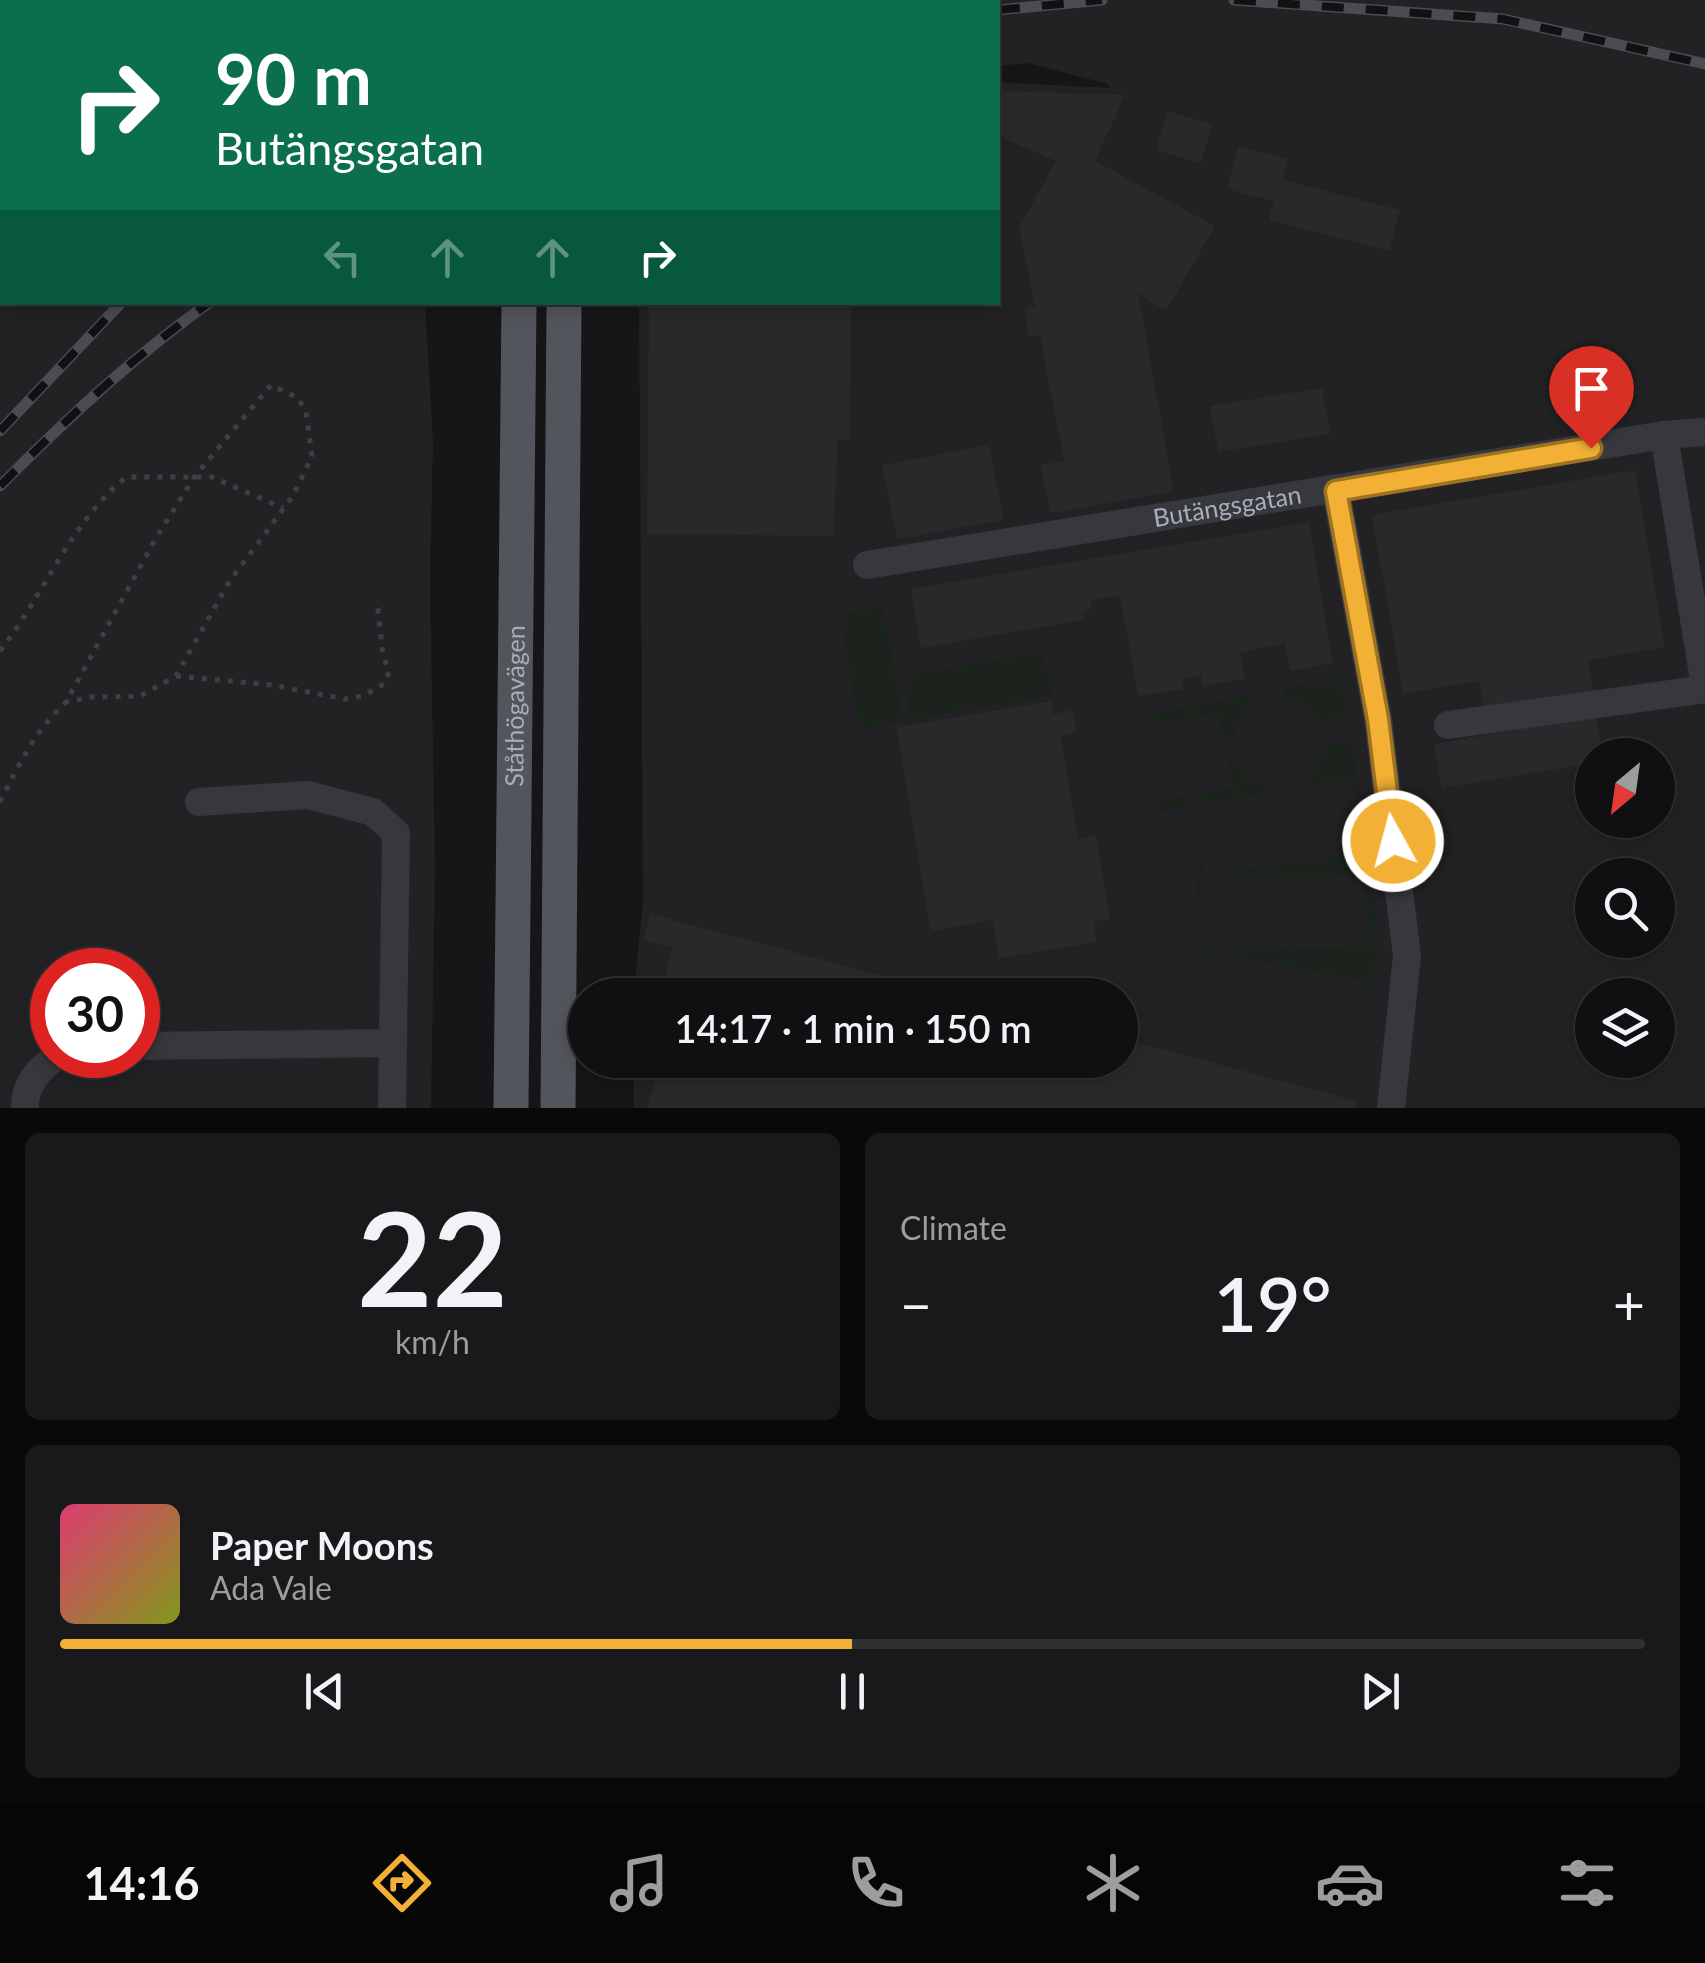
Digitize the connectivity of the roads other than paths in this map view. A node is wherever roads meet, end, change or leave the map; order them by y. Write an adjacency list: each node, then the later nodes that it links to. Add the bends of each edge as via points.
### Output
1 (520, 305): 15 (main road, Ståthögavägen)
2 (564, 305): 16 (main road, Ståthögavägen)
3 (1705, 432): 4 (street, Butängsgatan)
4 (1664, 435): 5 (street, Butängsgatan); 7 (street)
5 (1336, 491): 6 (street, Butängsgatan); 17 (street, via 1378,719 1407,956)
6 (866, 565)
7 (1705, 688): 8 (street)
8 (1448, 725)
9 (199, 802): 10 (street, via 308,795 373,812 396,832)
10 (393, 1043): 11 (street); 14 (street)
11 (160, 1046)
12 (34, 1078): 13 (street)
13 (25, 1108)
14 (392, 1108)
15 (511, 1108)
16 (558, 1108)
17 (1392, 1108)

